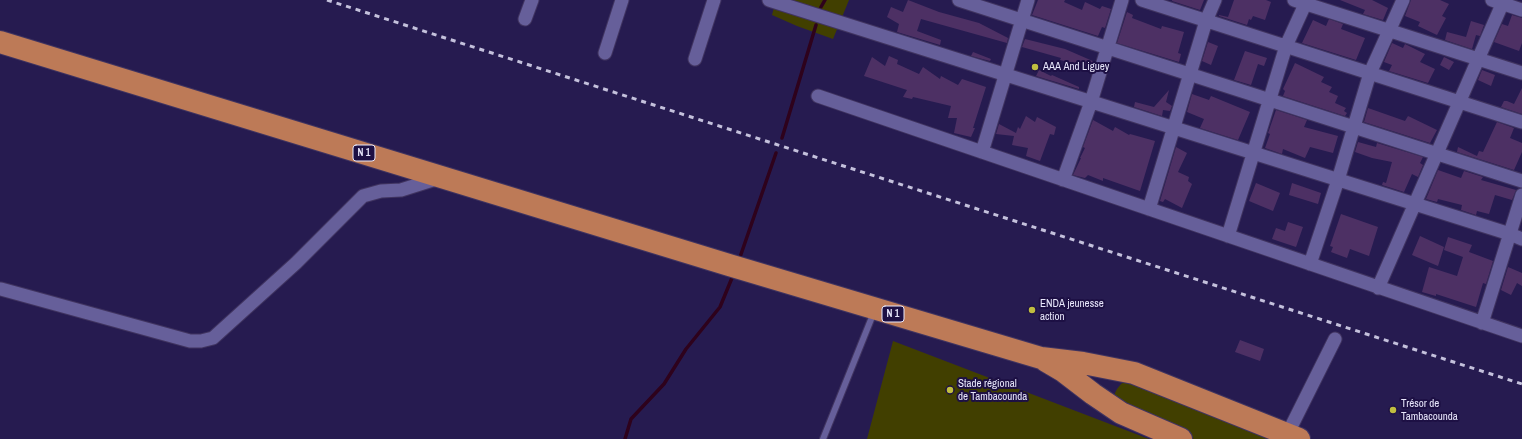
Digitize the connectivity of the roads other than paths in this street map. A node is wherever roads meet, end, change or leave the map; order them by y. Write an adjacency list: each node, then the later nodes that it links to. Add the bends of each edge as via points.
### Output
1 (532, 0): 14 (street)
2 (622, 0): 21 (street)
3 (714, 0): 22 (street)
4 (769, 0): 27 (street)
5 (959, 0): 15 (street)
6 (1028, 0): 15 (street)
7 (1122, 0): 20 (street)
8 (1142, 0): 16 (street)
9 (1215, 0): 16 (street)
10 (1403, 0): 17 (street)
11 (1302, 1): 17 (street); 19 (street)
12 (1500, 1): 13 (street); 23 (street)
13 (1522, 10)
14 (526, 19)
15 (1021, 20): 20 (street); 27 (street)
16 (1206, 20): 19 (street); 26 (street)
17 (1389, 30): 23 (street); 24 (street)
18 (0, 42): 38 (highway, N 1)
19 (1286, 46): 24 (street); 29 (street)
20 (1108, 48): 26 (street); 30 (street)
21 (605, 53)
22 (695, 59)
23 (1478, 59): 25 (street); 31 (street)
24 (1370, 73): 31 (street); 33 (street)
25 (1522, 73)
26 (1190, 74): 29 (street); 34 (street)
27 (1005, 75): 30 (street); 35 (street)
28 (818, 96): 35 (street)
29 (1270, 100): 33 (street); 36 (street)
30 (1091, 102): 34 (street); 39 (street)
31 (1460, 102): 32 (street); 37 (street)
32 (1522, 122)
33 (1354, 127): 37 (street); 40 (street)
34 (1174, 128): 36 (street); 44 (street)
35 (982, 152): 39 (street)
36 (1254, 153): 40 (street); 45 (street)
37 (1437, 154): 41 (street); 43 (street)
38 (442, 177): 49 (street, via 401,190 381,191 363,196 213,338 190,341); 50 (highway, N 1)
39 (1063, 180): 44 (street)
40 (1338, 180): 43 (street); 47 (street)
41 (1522, 181)
42 (1522, 195): 46 (street)
43 (1415, 204): 46 (street); 48 (street)
44 (1149, 209): 45 (street)
45 (1228, 236): 47 (street)
46 (1516, 237): 51 (street)
47 (1310, 264): 48 (street)
48 (1378, 288): 51 (street)
49 (1, 290)
50 (876, 309): 54 (highway, N 1); 56 (lane)
51 (1482, 323): 52 (street)
52 (1522, 336)
53 (1335, 338): 55 (street)
54 (1041, 358): 55 (highway, N 1, via 1134,373); 57 (highway, N 1, via 1064,371 1121,413)
55 (1290, 437)
56 (823, 439)
57 (1181, 439)

